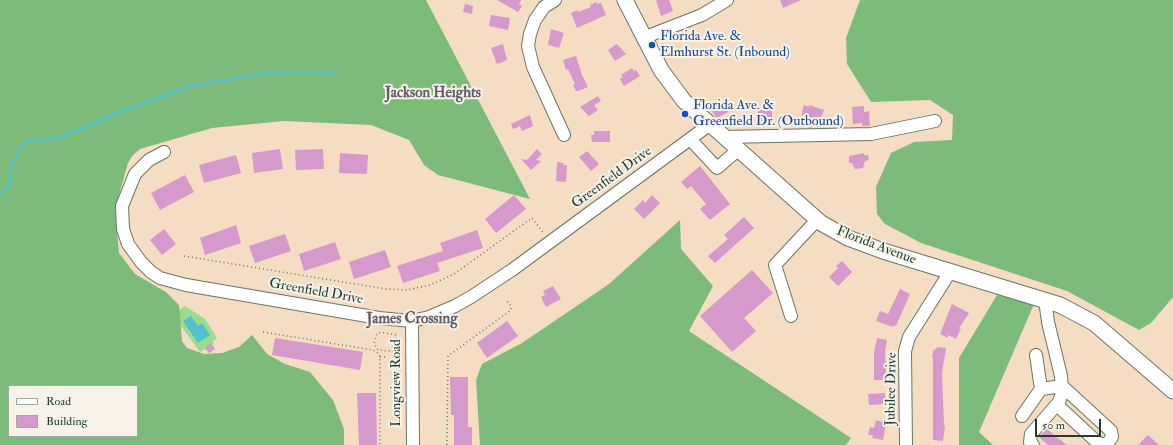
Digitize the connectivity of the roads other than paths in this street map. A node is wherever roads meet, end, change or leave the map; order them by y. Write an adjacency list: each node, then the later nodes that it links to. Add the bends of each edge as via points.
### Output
1 (555, 0): 7 (street, via 544,8 535,20 528,46 533,67)
2 (625, 0): 4 (main road, Florida Avenue)
3 (727, 0): 4 (street, via 702,15)
4 (643, 38): 6 (main road, Florida Avenue, via 660,70 684,101)
5 (935, 121): 8 (street, via 871,134)
6 (709, 125): 8 (main road, Florida Avenue); 9 (street, Greenfield Drive)
7 (564, 135)
8 (723, 137): 10 (main road, Florida Avenue)
9 (690, 139): 10 (street, via 717,168); 16 (street, Greenfield Drive, via 512,270 471,297 429,317)
10 (738, 150): 12 (main road, Florida Avenue)
11 (164, 152): 16 (street, Greenfield Drive, via 148,160 135,174 122,206 123,229 128,244 151,272 160,278 186,286 379,318)
12 (817, 220): 13 (main road, Florida Avenue, via 848,238); 15 (street, via 775,265)
13 (950, 272): 14 (main road, Florida Avenue); 24 (street, Jubilee Drive, via 909,337 905,351)
14 (1045, 300): 18 (street); 20 (main road, Florida Avenue, via 1060,305 1094,324)
15 (791, 316)
16 (412, 321): 23 (street, Longview Road)
17 (1036, 355): 19 (street)
18 (1062, 386): 19 (street); 21 (street, via 1062,394); 21 (street, via 1111,430 1112,437 1107,444 1099,444)
19 (1041, 389): 22 (street)
20 (1173, 391)
21 (1057, 405): 25 (street, via 1031,434 1030,442)
22 (1022, 416)
23 (413, 445)
24 (906, 445)
25 (1033, 445)

